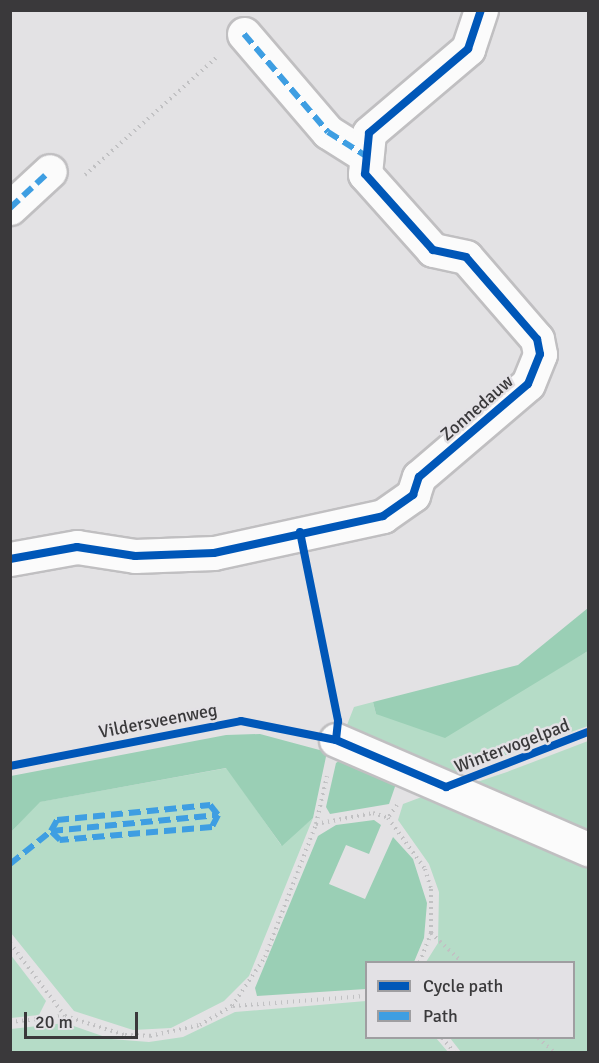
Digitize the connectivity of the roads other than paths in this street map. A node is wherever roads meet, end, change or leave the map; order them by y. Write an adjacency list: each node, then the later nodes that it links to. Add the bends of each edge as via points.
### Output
1 (481, 10): 3 (street, via 468,50 369,133)
2 (244, 34): 3 (street, via 328,132)
3 (366, 156): 6 (street, Zonnedauw, via 365,174 433,250 466,257 537,339 540,354 528,384 419,477 412,495 383,516 214,553 135,556 77,547)
4 (50, 171): 5 (street)
5 (10, 208)
6 (10, 560)
7 (336, 740): 8 (street)
8 (588, 849)

